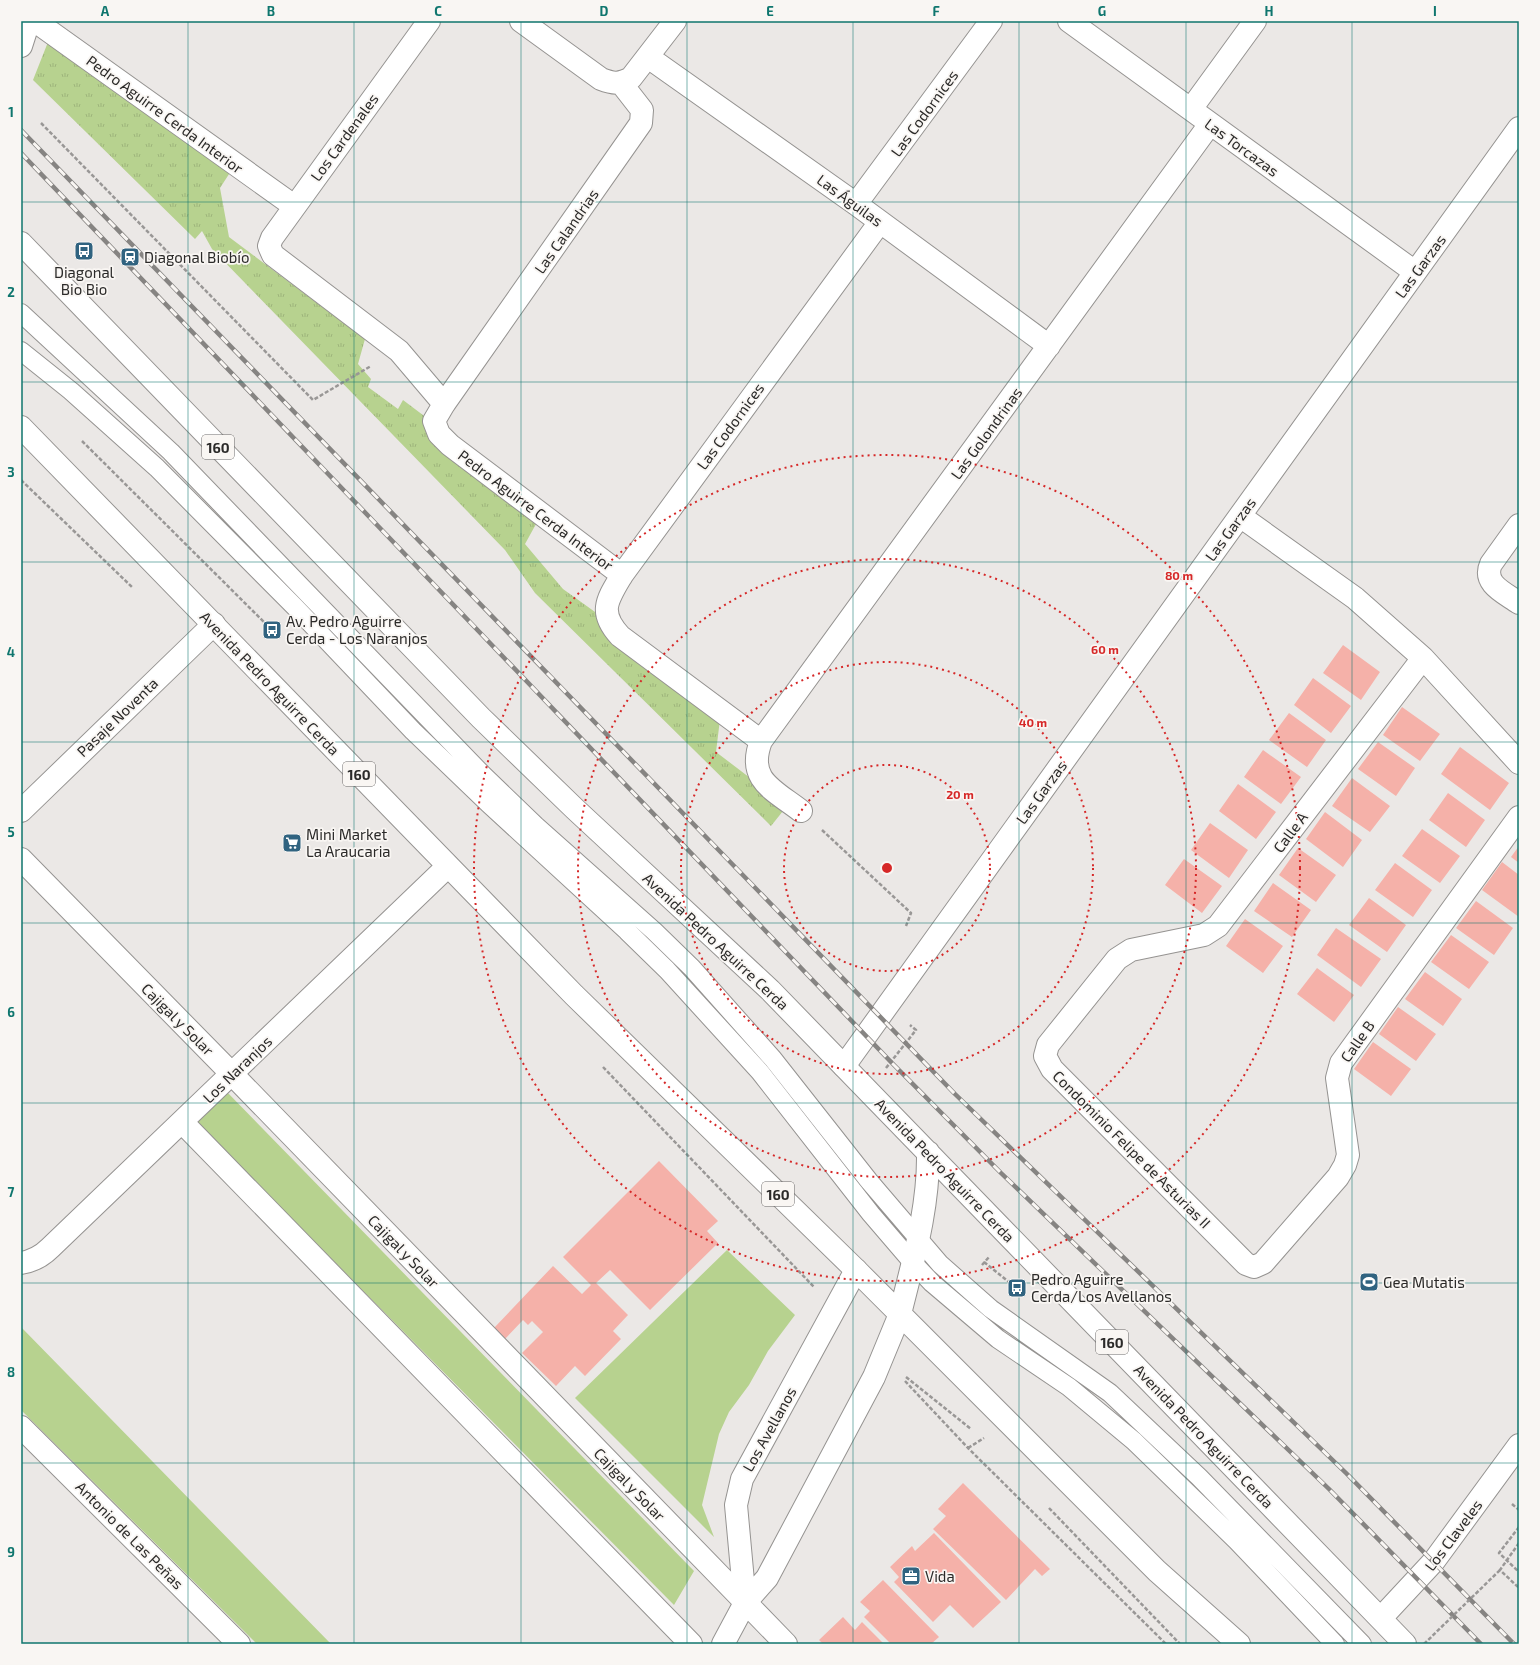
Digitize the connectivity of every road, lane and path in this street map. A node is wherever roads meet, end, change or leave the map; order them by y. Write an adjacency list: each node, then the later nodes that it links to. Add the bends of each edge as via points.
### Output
1 (29, 21): 9 (main road)
2 (35, 21): 17 (main road, Pedro Aguirre Cerda Interior)
3 (428, 21): 17 (main road, Los Cardenales)
4 (521, 21): 11 (main road, via 601,79)
5 (675, 21): 10 (main road)
6 (991, 21): 16 (main road, Las Codornices)
7 (1069, 21): 12 (main road, Las Torcazas)
8 (1255, 21): 12 (main road)
9 (21, 46)
10 (648, 57): 11 (main road, via 632,78); 16 (main road, Las Águilas)
11 (622, 83): 25 (main road, Las Calandrias, via 642,110 642,123)
12 (1191, 110): 14 (main road, Las Torcazas)
13 (41, 123): 23 (path, via 313,400)
14 (1210, 124): 20 (main road, Las Torcazas); 22 (main road, Las Golondrinas)
15 (1519, 128): 20 (main road, Las Garzas)
16 (856, 204): 18 (main road, Las Águilas)
17 (294, 206): 23 (main road, Los Cardenales, via 272,238 269,246 273,255)
18 (880, 222): 22 (main road, Las Águilas); 31 (main road, Las Codornices)
19 (21, 243): 45 (main road, Avenida Pedro Aguirre Cerda / 160, via 481,718 770,990)
20 (1415, 272): 29 (main road, Las Garzas)
21 (21, 314): 49 (lane, via 171,452 482,774 692,968 773,1059 869,1181)
22 (1049, 346): 36 (main road, Las Golondrinas)
23 (398, 350): 25 (main road)
24 (21, 351): 33 (lane, via 124,436)
25 (444, 404): 28 (main road, Las Calandrias, via 434,421 439,434)
26 (21, 428): 34 (main road, Avenida Pedro Aguirre Cerda / 160)
27 (77, 435): 33 (path, via 272,630)
28 (450, 445): 31 (main road, Pedro Aguirre Cerda Interior)
29 (1240, 516): 35 (main road, via 1355,598); 45 (main road, Las Garzas)
30 (1519, 525): 32 (main road, via 1491,564 1488,576 1495,585)
31 (622, 574): 36 (main road, Las Codornices, via 608,601 610,625 620,636)
32 (1519, 603)
33 (295, 607): 52 (lane, via 419,736 667,970 760,1072 839,1174)
34 (214, 624): 38 (main road, Pasaje Noventa); 42 (main road, Avenida Pedro Aguirre Cerda / 160)
35 (1423, 658): 37 (main road); 44 (main road, Calle A, via 1218,926 1204,935 1131,950)
36 (761, 741): 39 (main road, via 756,764 759,776)
37 (1519, 763)
38 (21, 811)
39 (801, 811): 43 (path)
40 (1519, 817): 53 (main road, Calle B, via 1341,1063 1337,1078 1348,1155 1338,1177 1263,1263 1254,1267)
41 (21, 859): 46 (main road, Cajigal y Solar)
42 (448, 866): 46 (main road, Los Naranjos); 54 (main road, Avenida Pedro Aguirre Cerda / 160, via 585,1006)
43 (911, 913)
44 (1123, 954): 53 (main road, Condominio Felipe de Asturias II, via 1116,959 1048,1045 1045,1056 1052,1069)
45 (844, 1066): 48 (main road, Avenida Pedro Aguirre Cerda / 160)
46 (232, 1074): 47 (main road, Los Naranjos); 67 (main road, Cajigal y Solar)
47 (182, 1122): 51 (main road, Los Naranjos, via 41,1257); 70 (main road)
48 (928, 1152): 49 (main road, via 927,1183); 68 (main road, Avenida Pedro Aguirre Cerda / 160)
49 (919, 1239): 52 (main road); 77 (lane, via 940,1264 991,1309 1110,1393 1199,1477)
50 (984, 1262): 55 (path)
51 (21, 1263)
52 (913, 1263): 56 (main road); 76 (lane, via 932,1284 998,1339 1069,1387 1134,1441 1237,1541)
53 (1246, 1264)
54 (856, 1270): 56 (main road, Avenida Pedro Aguirre Cerda / 160); 67 (main road, Los Avellanos, via 742,1479 736,1505)
55 (1017, 1288)
56 (900, 1314): 57 (main road); 75 (main road, Avenida Pedro Aguirre Cerda / 160, via 1157,1571)
57 (882, 1358): 59 (path); 67 (main road, via 767,1578); 73 (path, via 968,1448)
58 (21, 1427): 69 (main road, Antonio de Las Peñas)
59 (988, 1444)
60 (1519, 1445): 68 (main road, Los Claveles, via 1434,1561)
61 (1049, 1507): 74 (path)
62 (1519, 1528): 65 (path, via 1499,1553)
63 (1519, 1544): 64 (path)
64 (1500, 1570): 66 (path); 79 (path, bridge)
65 (1519, 1572)
66 (1519, 1588)
67 (745, 1603): 71 (main road); 72 (main road, Cajigal y Solar)
68 (1381, 1618): 78 (main road, Avenida Pedro Aguirre Cerda / 160)
69 (239, 1644)
70 (691, 1644)
71 (723, 1644)
72 (786, 1644)
73 (1166, 1644)
74 (1180, 1644)
75 (1239, 1644)
76 (1335, 1644)
77 (1362, 1644)
78 (1405, 1644)
79 (1424, 1644)

